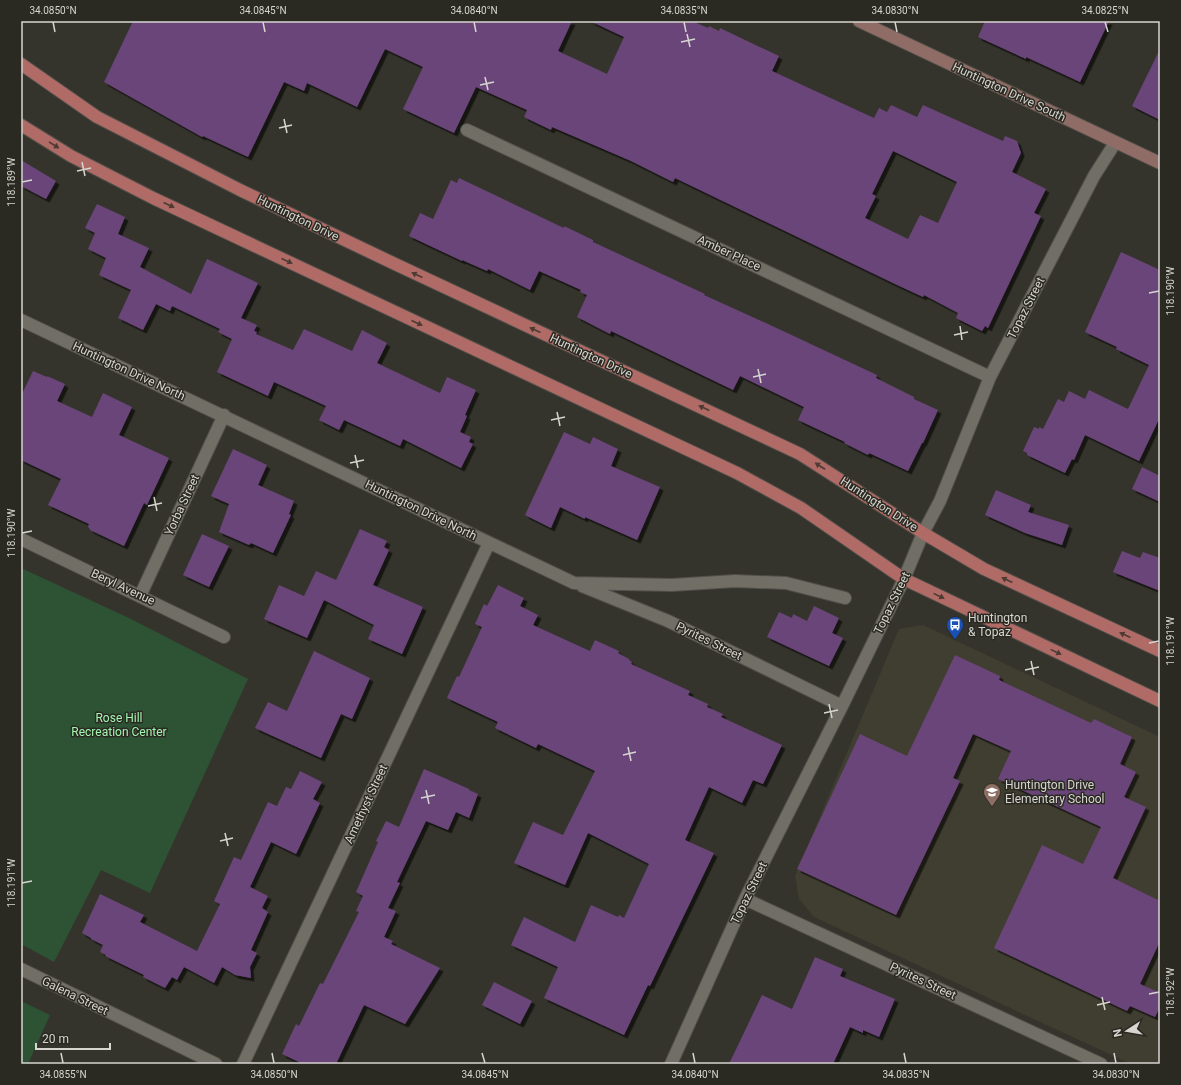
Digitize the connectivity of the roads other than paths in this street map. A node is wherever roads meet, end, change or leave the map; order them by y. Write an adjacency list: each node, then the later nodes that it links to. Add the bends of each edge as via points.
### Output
1 (859, 21): 5 (street, Huntington Drive South)
2 (21, 64): 10 (main road, Huntington Drive, one-way to 2, via 800,454 240,190 97,117)
3 (21, 125): 13 (main road, one-way to 13, via 72,156 153,198 737,473 801,508)
4 (467, 130): 8 (street, Amber Place)
5 (1115, 143): 6 (street, Huntington Drive South); 8 (street, Topaz Street, via 1094,176)
6 (1160, 163)
7 (21, 320): 9 (street, Huntington Drive North)
8 (990, 377): 10 (street, Topaz Street, via 940,501)
9 (224, 416): 12 (street, Huntington Drive North); 15 (street, Yorba Street)
10 (923, 533): 13 (street, Topaz Street); 18 (main road, Huntington Drive, one-way to 10, via 984,569)
11 (21, 539): 15 (street, Beryl Avenue)
12 (489, 543): 14 (street, Huntington Drive North); 24 (street, Amethyst Street)
13 (904, 579): 19 (main road, one-way to 19); 20 (street, Topaz Street)
14 (574, 583): 16 (street, Huntington Drive North, via 672,586 735,581 786,583); 20 (street, Pyrites Street, via 668,621)
15 (140, 596): 17 (street, Beryl Avenue)
16 (845, 598)
17 (224, 636)
18 (1160, 651)
19 (1160, 701)
20 (842, 706): 21 (street, Topaz Street)
21 (745, 899): 25 (street, Topaz Street); 26 (street, Pyrites Street)
22 (21, 969): 23 (street, Galena Street)
23 (216, 1064)
24 (243, 1064)
25 (671, 1064)
26 (1101, 1064)

